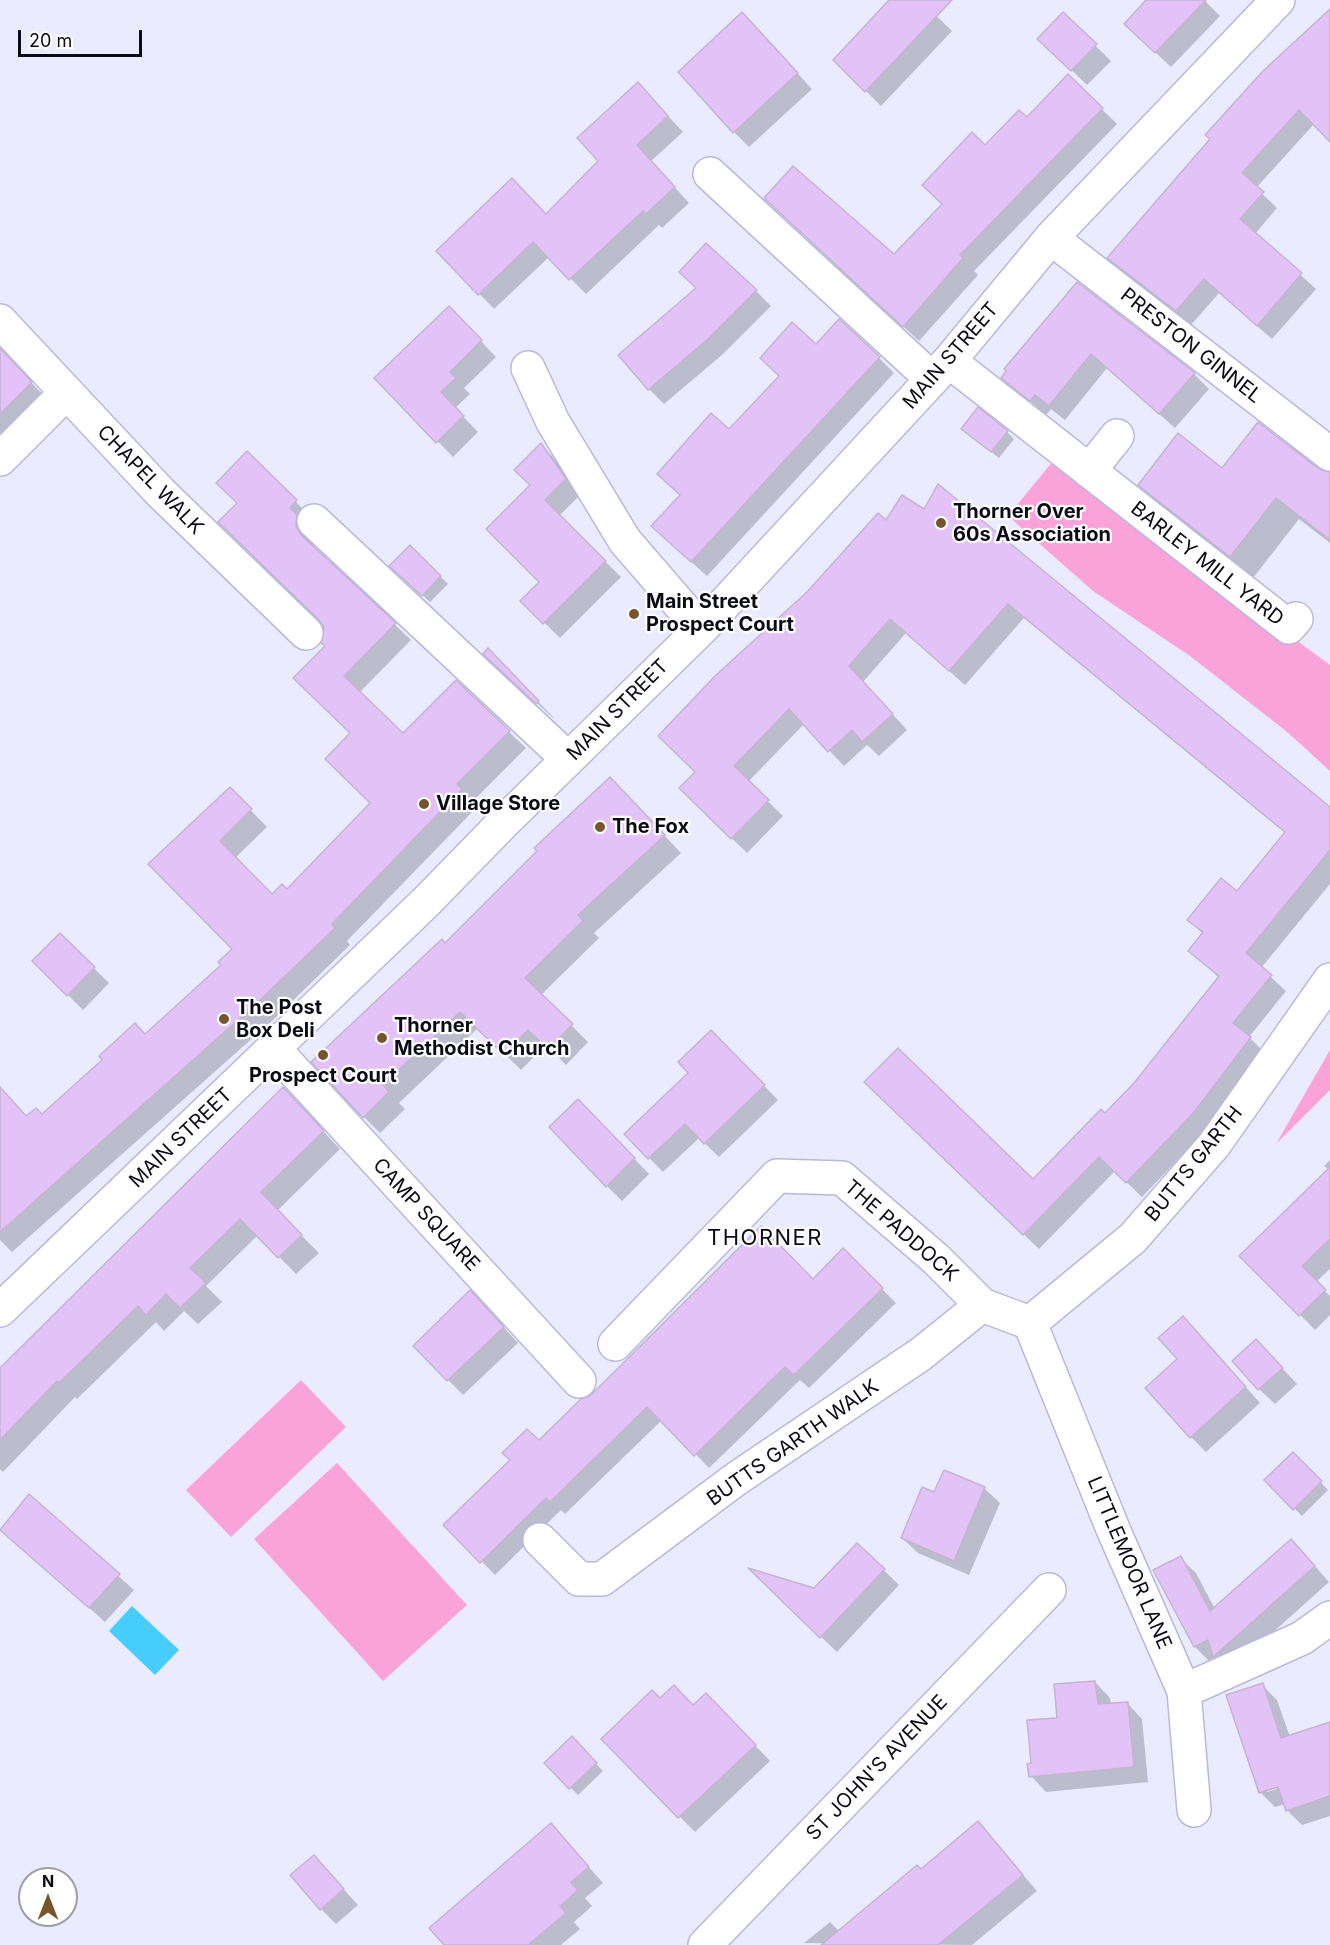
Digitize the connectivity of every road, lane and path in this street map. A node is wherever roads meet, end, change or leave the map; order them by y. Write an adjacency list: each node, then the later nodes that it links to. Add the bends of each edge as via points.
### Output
1 (1278, 0): 3 (street, MAIN STREET)
2 (710, 174): 6 (street, BARLEY MILL YARD)
3 (1051, 238): 6 (street, MAIN STREET); 9 (street, PRESTON GINNEL)
4 (0, 321): 7 (street, CHAPEL WALK)
5 (528, 368): 14 (street, via 553,422 625,541)
6 (941, 370): 11 (street, BARLEY MILL YARD); 14 (street, MAIN STREET)
7 (66, 393): 10 (street); 15 (street, CHAPEL WALK, via 161,493)
8 (1117, 436): 11 (street)
9 (1330, 454)
10 (0, 459)
11 (1089, 471): 13 (street, BARLEY MILL YARD, via 1289,627)
12 (314, 521): 16 (street)
13 (1296, 619)
14 (700, 629): 16 (street, MAIN STREET)
15 (306, 633)
16 (568, 759): 18 (street, MAIN STREET)
17 (1330, 980): 21 (street, BUTTS GARTH, via 1214,1145 1133,1238)
18 (274, 1049): 20 (street, MAIN STREET); 23 (street, CAMP SQUARE)
19 (981, 1305): 21 (street, THE PADDOCK); 22 (street, THE PADDOCK, via 936,1259 842,1178 777,1176); 24 (street, BUTTS GARTH WALK, via 921,1354 736,1479 602,1579 579,1579)
20 (0, 1310)
21 (1030, 1323): 27 (street, LITTLEMOOR LANE, via 1113,1529)
22 (615, 1344)
23 (579, 1381)
24 (540, 1540)
25 (1049, 1590): 29 (street, ST JOHN'S AVENUE)
26 (1330, 1618): 27 (street, via 1302,1638)
27 (1184, 1690): 28 (street, LITTLEMOOR LANE)
28 (1194, 1810)
29 (705, 1945)

